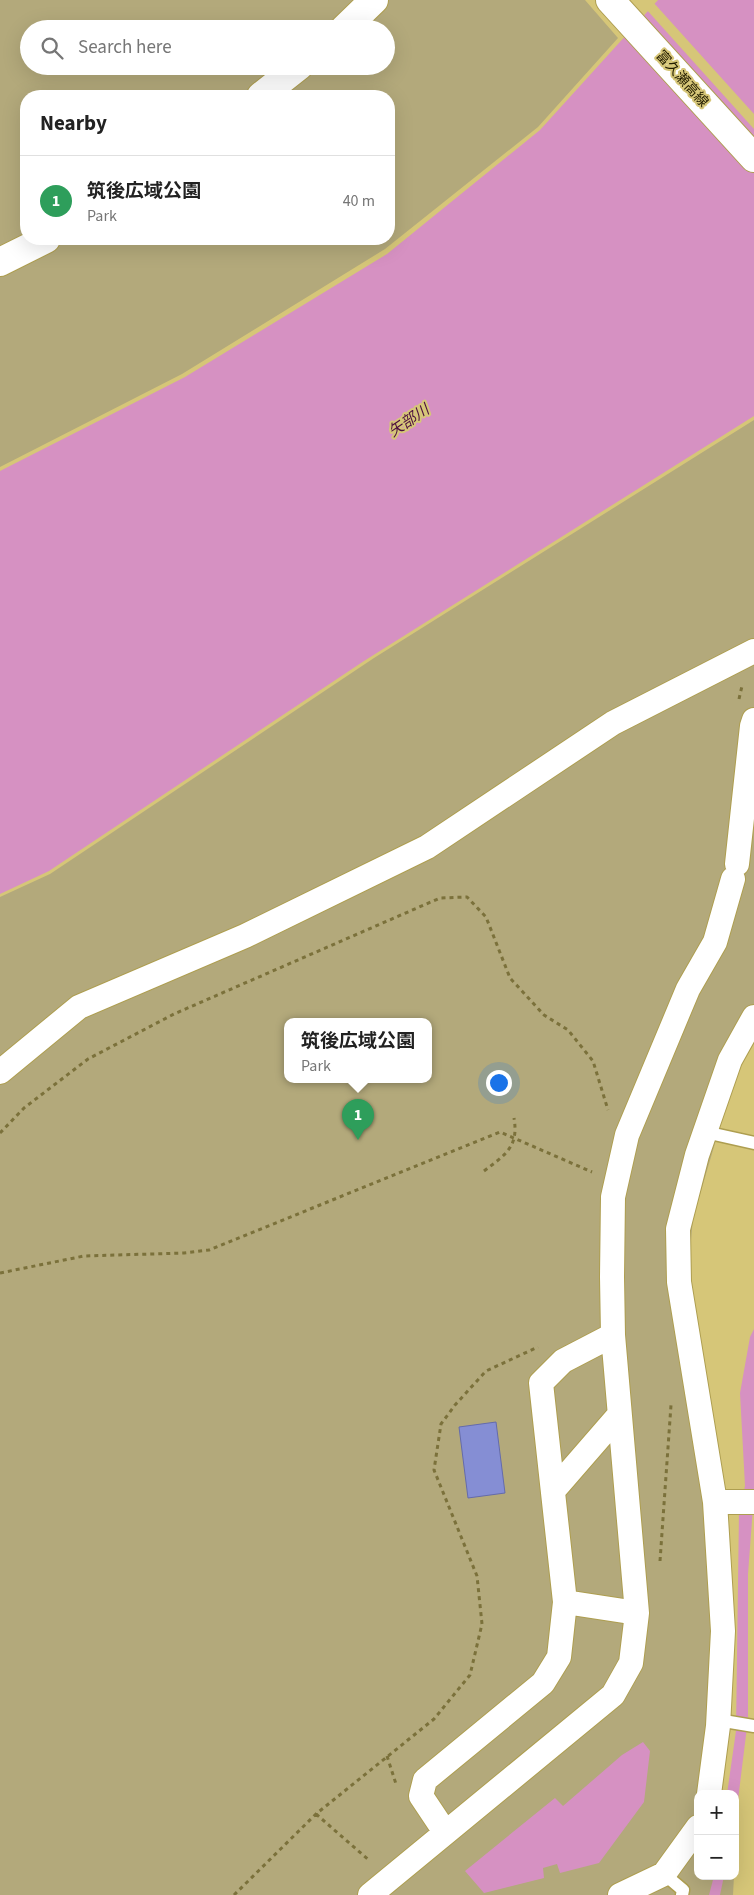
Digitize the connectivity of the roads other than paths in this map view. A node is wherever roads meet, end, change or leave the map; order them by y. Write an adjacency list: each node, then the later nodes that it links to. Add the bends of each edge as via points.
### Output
1 (374, 0): 3 (main road)
2 (610, 0): 6 (main road, 富久瀬高線)
3 (353, 20)
4 (288, 75): 5 (main road)
5 (269, 90)
6 (754, 158)
7 (34, 245): 8 (main road)
8 (0, 262)
9 (754, 650): 13 (street, via 613,723 427,847 245,936 79,1007)
10 (754, 720): 11 (street)
11 (748, 823): 16 (street, via 715,942 688,989 627,1135 613,1196)
12 (754, 1017): 14 (street, via 730,1060)
13 (0, 1072)
14 (705, 1132): 15 (lane); 19 (street, via 678,1229 679,1282)
15 (754, 1143)
16 (614, 1335): 17 (street); 18 (street, via 563,1361 541,1384)
17 (620, 1415): 18 (street); 22 (street)
18 (553, 1490): 21 (street)
19 (715, 1502): 20 (street); 23 (street, via 723,1631)
20 (754, 1502)
21 (565, 1602): 22 (street); 26 (street, via 559,1657 543,1683 425,1780 421,1796)
22 (637, 1613): 26 (street, via 631,1663 614,1695)
23 (718, 1720): 24 (lane); 25 (street)
24 (754, 1726)
25 (709, 1790)
26 (445, 1832): 29 (street)
27 (694, 1833): 28 (street)
28 (664, 1874): 31 (street); 32 (lane, via 683,1890)
29 (397, 1887): 30 (street)
30 (370, 1895)
31 (620, 1895)
32 (682, 1895)

